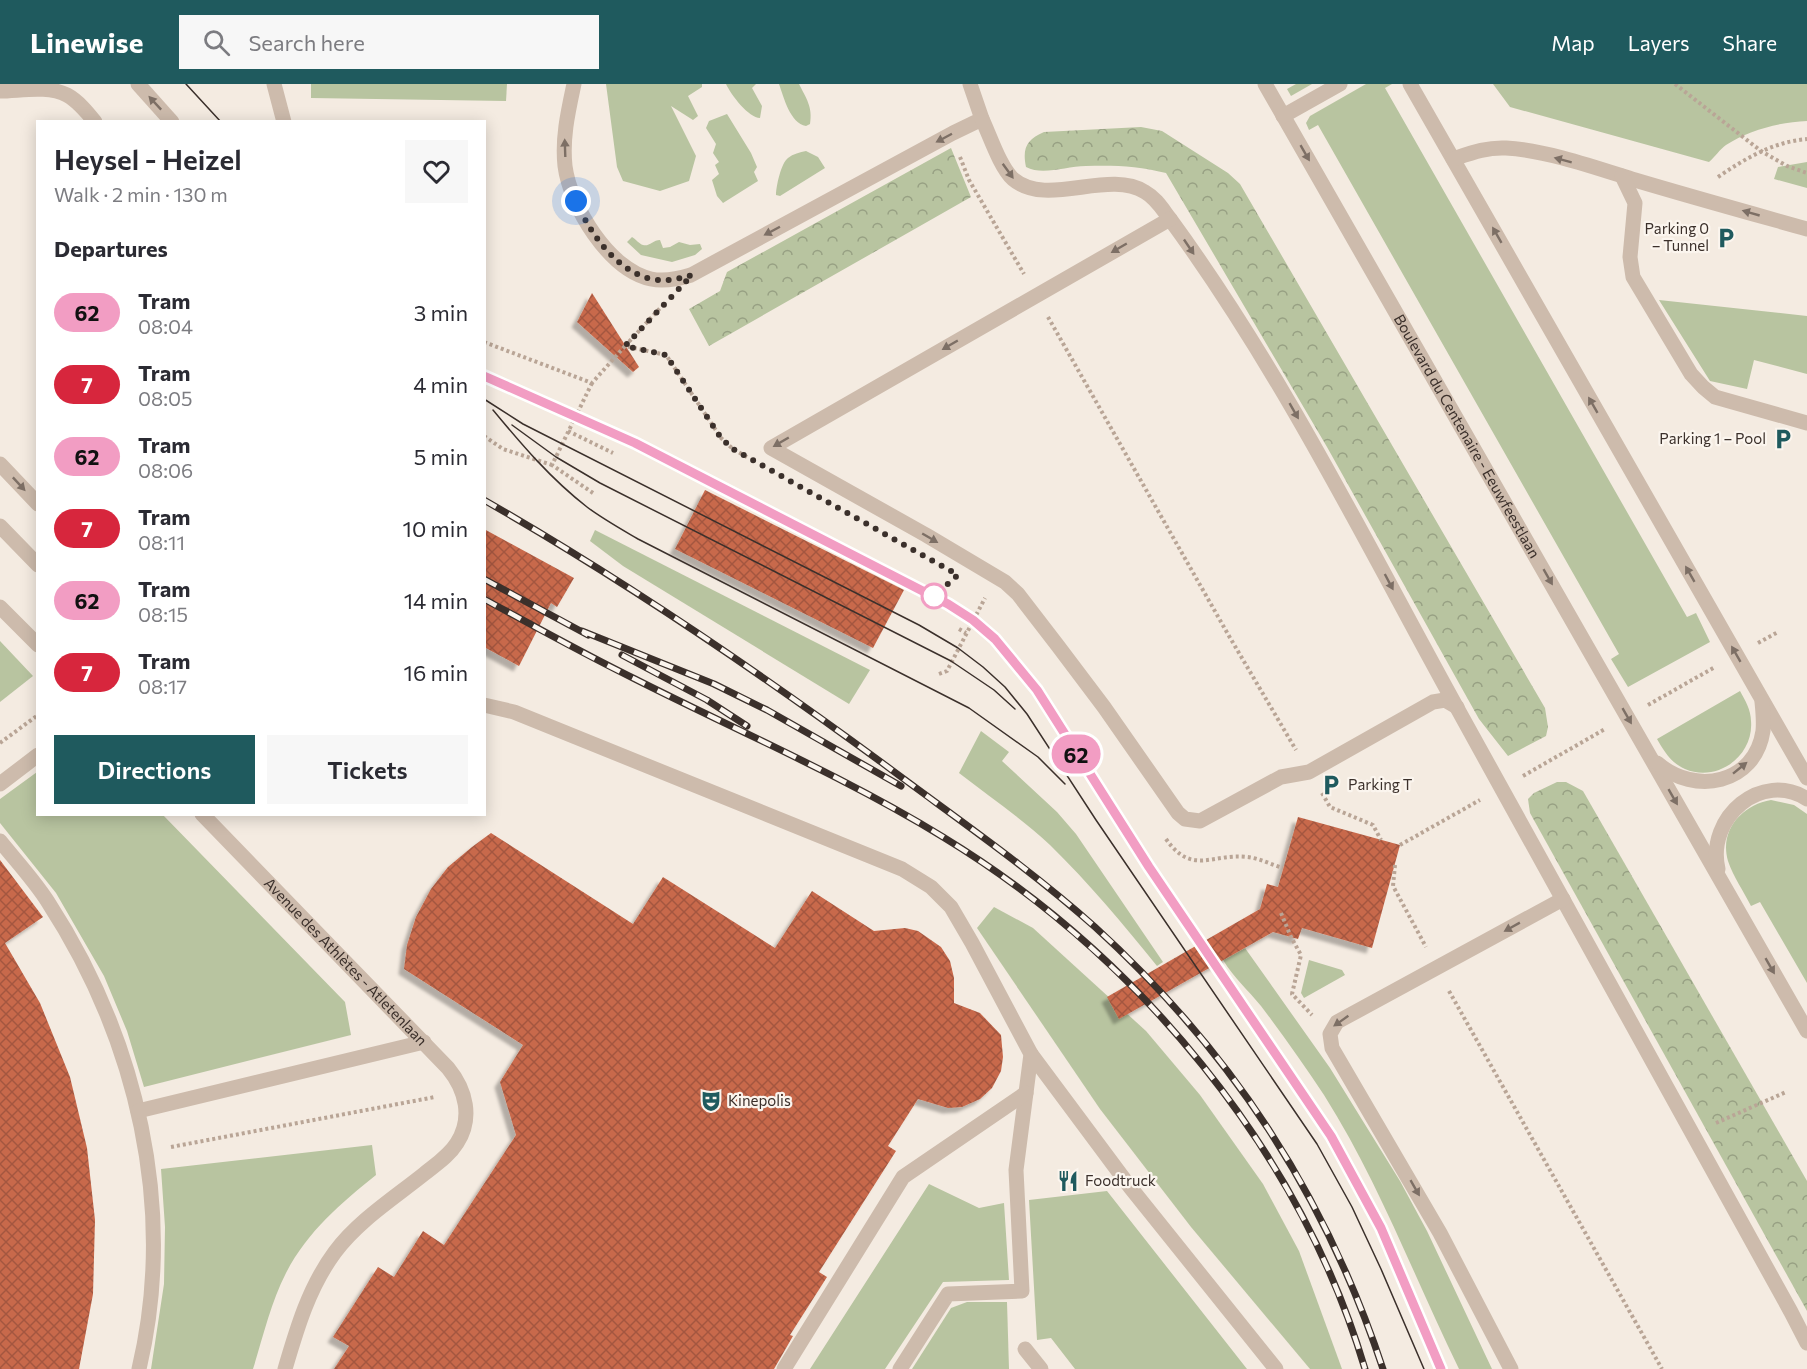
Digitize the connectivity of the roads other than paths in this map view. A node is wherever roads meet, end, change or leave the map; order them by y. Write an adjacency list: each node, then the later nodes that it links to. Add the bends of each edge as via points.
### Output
1 (138, 84): 12 (street, one-way to 1)
2 (274, 84): 13 (street)
3 (574, 84): 10 (street, one-way to 3, via 692,275 672,280 651,279 632,272 615,259 595,235 571,190 564,141)
4 (970, 84): 10 (street)
5 (1265, 84): 9 (street, Boulevard du Centenaire - Eeuwfeestlaan)
6 (1340, 84): 9 (street)
7 (1410, 84): 14 (street, Boulevard du Centenaire - Eeuwfeestlaan)
8 (0, 91): 11 (street, via 53,91 67,95)
9 (1283, 116): 29 (street, Boulevard du Centenaire - Eeuwfeestlaan, one-way to 29)
10 (982, 119): 16 (street, one-way to 16, via 1003,164 1020,183 1046,190 1131,186 1144,190)
11 (93, 120)
12 (170, 120)
13 (283, 120)
14 (1453, 159): 15 (street, one-way to 14, via 1507,148 1478,150); 25 (street, Boulevard du Centenaire - Eeuwfeestlaan, one-way to 14)
15 (1622, 176): 17 (street, one-way to 15); 18 (street, via 1635,203 1630,257 1633,277 1691,374 1715,397)
16 (1170, 219): 27 (street, one-way to 27, via 1257,347 1297,415); 27 (street, one-way to 27, via 771,448 1005,582 1058,646 1185,819 1200,821 1281,777 1309,772 1433,702 1445,700)
17 (1807, 229)
18 (1807, 423)
19 (0, 464): 20 (street, one-way to 20)
20 (36, 502)
21 (0, 526): 22 (street)
22 (36, 564)
23 (0, 607): 24 (street)
24 (36, 643)
25 (1761, 699): 29 (street, Boulevard du Centenaire - Eeuwfeestlaan, one-way to 25, via 1670,773 1689,781 1710,782 1730,776 1750,759 1758,746 1762,732); 30 (street, Boulevard du Centenaire - Eeuwfeestlaan)
26 (486, 705): 39 (street, via 514,712 902,869 943,898 972,943)
27 (1457, 707): 36 (street)
28 (36, 757): 31 (street)
29 (1650, 757): 35 (street, Boulevard du Centenaire - Eeuwfeestlaan, one-way to 35)
30 (1807, 778)
31 (0, 784)
32 (1807, 799): 35 (street, Boulevard du Centenaire - Eeuwfeestlaan, via 1772,791 1743,801 1731,812 1722,824 1716,849)
33 (204, 816): 38 (street, Avenue des Athlètes - Atletenlaan)
34 (0, 841): 41 (street, via 46,899 76,949 110,1020)
35 (1722, 882): 37 (street, Boulevard du Centenaire - Eeuwfeestlaan, one-way to 37)
36 (1563, 899): 42 (street); 50 (street, one-way to 50, via 1337,1022 1330,1034 1332,1048 1435,1223)
37 (1807, 1031)
38 (424, 1042): 41 (street); 45 (street, Avenue des Athlètes - Atletenlaan, via 461,1087 466,1110 463,1132 451,1152 355,1230 336,1251 307,1300)
39 (1031, 1054): 40 (street); 49 (street, via 1130,1187)
40 (1026, 1093): 46 (street, via 903,1177); 47 (street, via 1016,1170 1022,1291 948,1294)
41 (138, 1111): 44 (street, via 152,1212 148,1323)
42 (1807, 1343)
43 (1025, 1349): 48 (street)
44 (138, 1369)
45 (285, 1369)
46 (784, 1369)
47 (900, 1369)
48 (1041, 1369)
49 (1276, 1369)
50 (1511, 1369)

